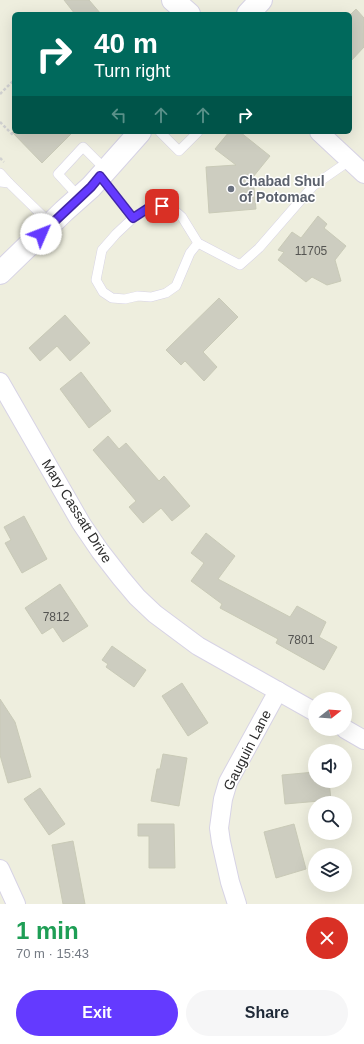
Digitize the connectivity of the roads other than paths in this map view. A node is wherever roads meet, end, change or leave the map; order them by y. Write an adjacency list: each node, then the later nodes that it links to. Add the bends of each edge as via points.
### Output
1 (173, 0): 3 (main road)
2 (261, 0): 4 (main road)
3 (186, 12)
4 (250, 12)
5 (138, 134): 11 (main road)
6 (162, 134): 7 (lane, via 179,151)
7 (196, 134)
8 (321, 134): 9 (street)
9 (350, 161): 12 (street); 17 (lane, via 313,186 259,248 240,265)
10 (0, 173): 13 (lane)
11 (103, 173): 14 (main road); 14 (lane, via 83,147 58,174); 15 (lane)
12 (364, 174)
13 (5, 182): 16 (lane)
14 (79, 197): 16 (main road)
15 (133, 218): 17 (lane, via 150,207 173,208 182,217); 17 (lane, via 102,250 96,280 103,292 112,298 151,297 166,293 176,286 190,253)
16 (51, 224): 18 (main road)
17 (198, 243)
18 (0, 273)
19 (0, 382): 20 (street, Mary Cassatt Drive, via 82,523 100,551 133,592 155,614 198,646)
20 (278, 691): 21 (street, Mary Cassatt Drive); 26 (street, Gauguin Lane, via 228,782 223,799 221,842)
21 (308, 708)
22 (352, 733): 23 (street)
23 (364, 740)
24 (0, 869): 25 (street)
25 (16, 904)
26 (237, 904)

